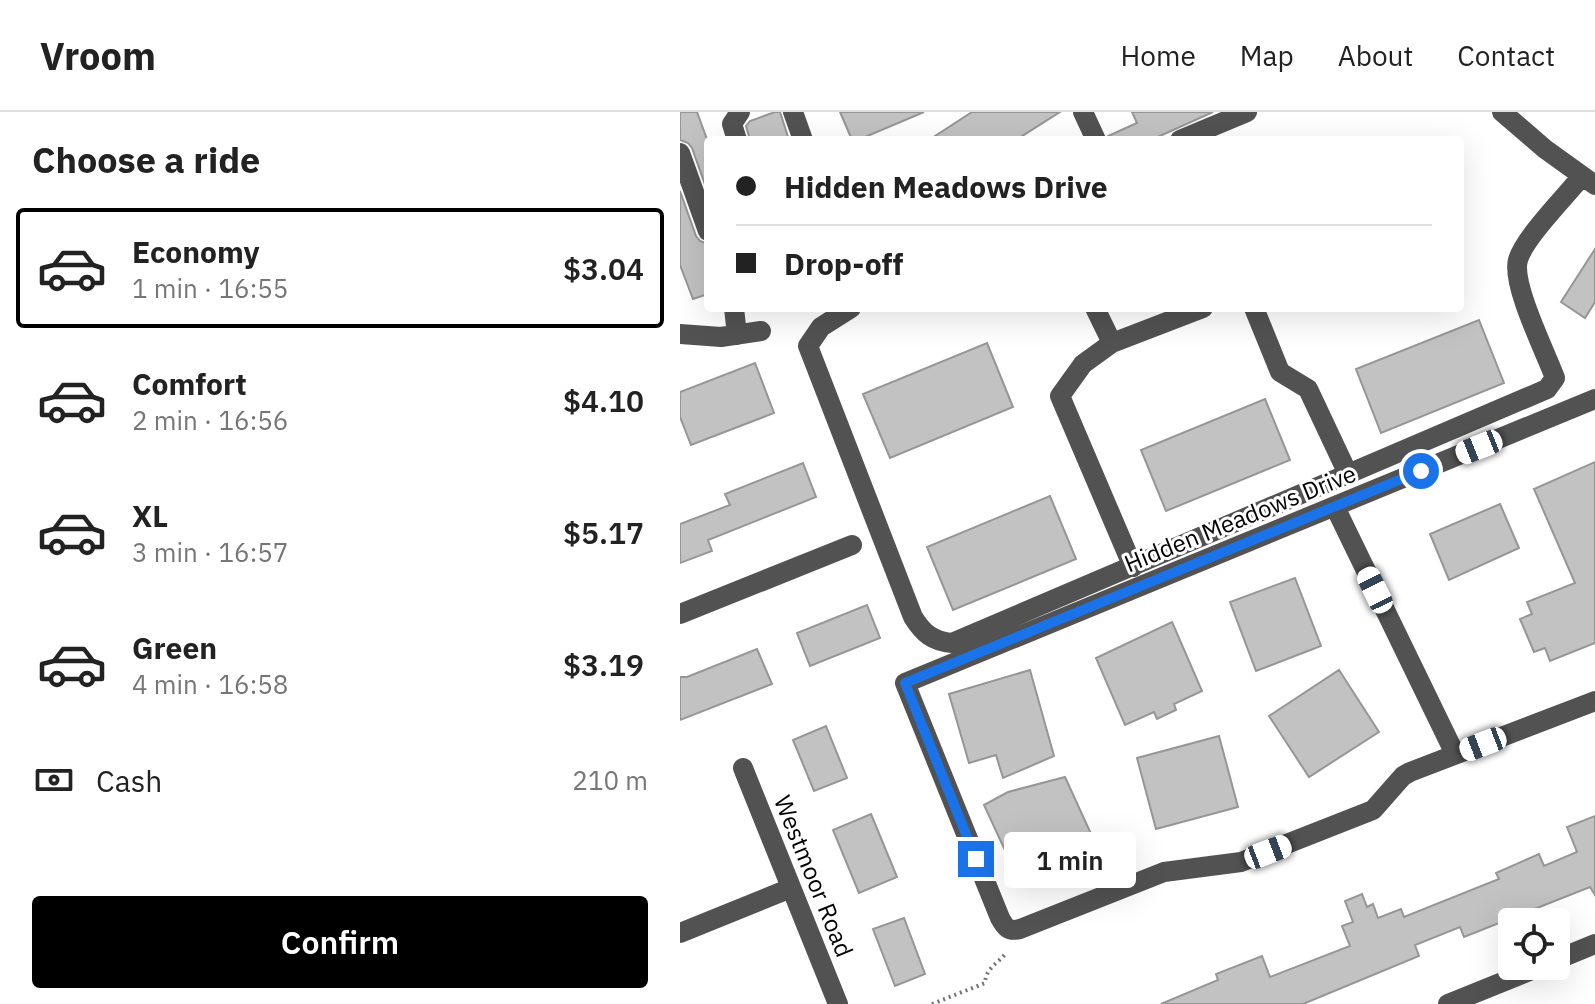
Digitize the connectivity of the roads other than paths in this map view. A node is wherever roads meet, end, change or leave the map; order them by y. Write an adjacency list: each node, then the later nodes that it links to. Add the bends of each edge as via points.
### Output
1 (740, 112): 6 (street, via 732,124)
2 (793, 112): 7 (street)
3 (1083, 112): 8 (street)
4 (1247, 112): 9 (street)
5 (1502, 112): 11 (street)
6 (736, 136)
7 (802, 136)
8 (1094, 136)
9 (1190, 136)
10 (680, 153): 12 (street)
11 (1589, 180): 23 (street, via 1527,243 1518,260 1521,290 1555,378 1547,389)
12 (704, 220)
13 (734, 312): 20 (street)
14 (845, 312): 26 (street, via 821,327 808,346 921,630 939,642 952,643)
15 (1097, 312): 21 (street)
16 (1193, 312): 21 (street)
17 (1256, 312): 23 (street, via 1280,372 1308,389)
18 (761, 331): 20 (street)
19 (680, 334): 20 (street)
20 (737, 335)
21 (1112, 343): 26 (street, via 1083,364 1060,396)
22 (1595, 399): 24 (street, Hidden Meadows Drive)
23 (1348, 474): 26 (street)
24 (1335, 507): 29 (street); 29 (street, Hidden Meadows Drive, via 905,683 1000,918 1014,930 1164,872 1241,862 1373,810 1403,776)
25 (852, 545): 27 (street)
26 (1133, 567)
27 (680, 614)
28 (1595, 701): 29 (street)
29 (1455, 754)
30 (743, 768): 31 (street, Westmoor Road)
31 (791, 888): 32 (street); 36 (street, Westmoor Road)
32 (680, 933)
33 (1595, 944): 34 (street)
34 (1570, 954)
35 (1507, 980): 37 (street)
36 (838, 1004)
37 (1448, 1004)

